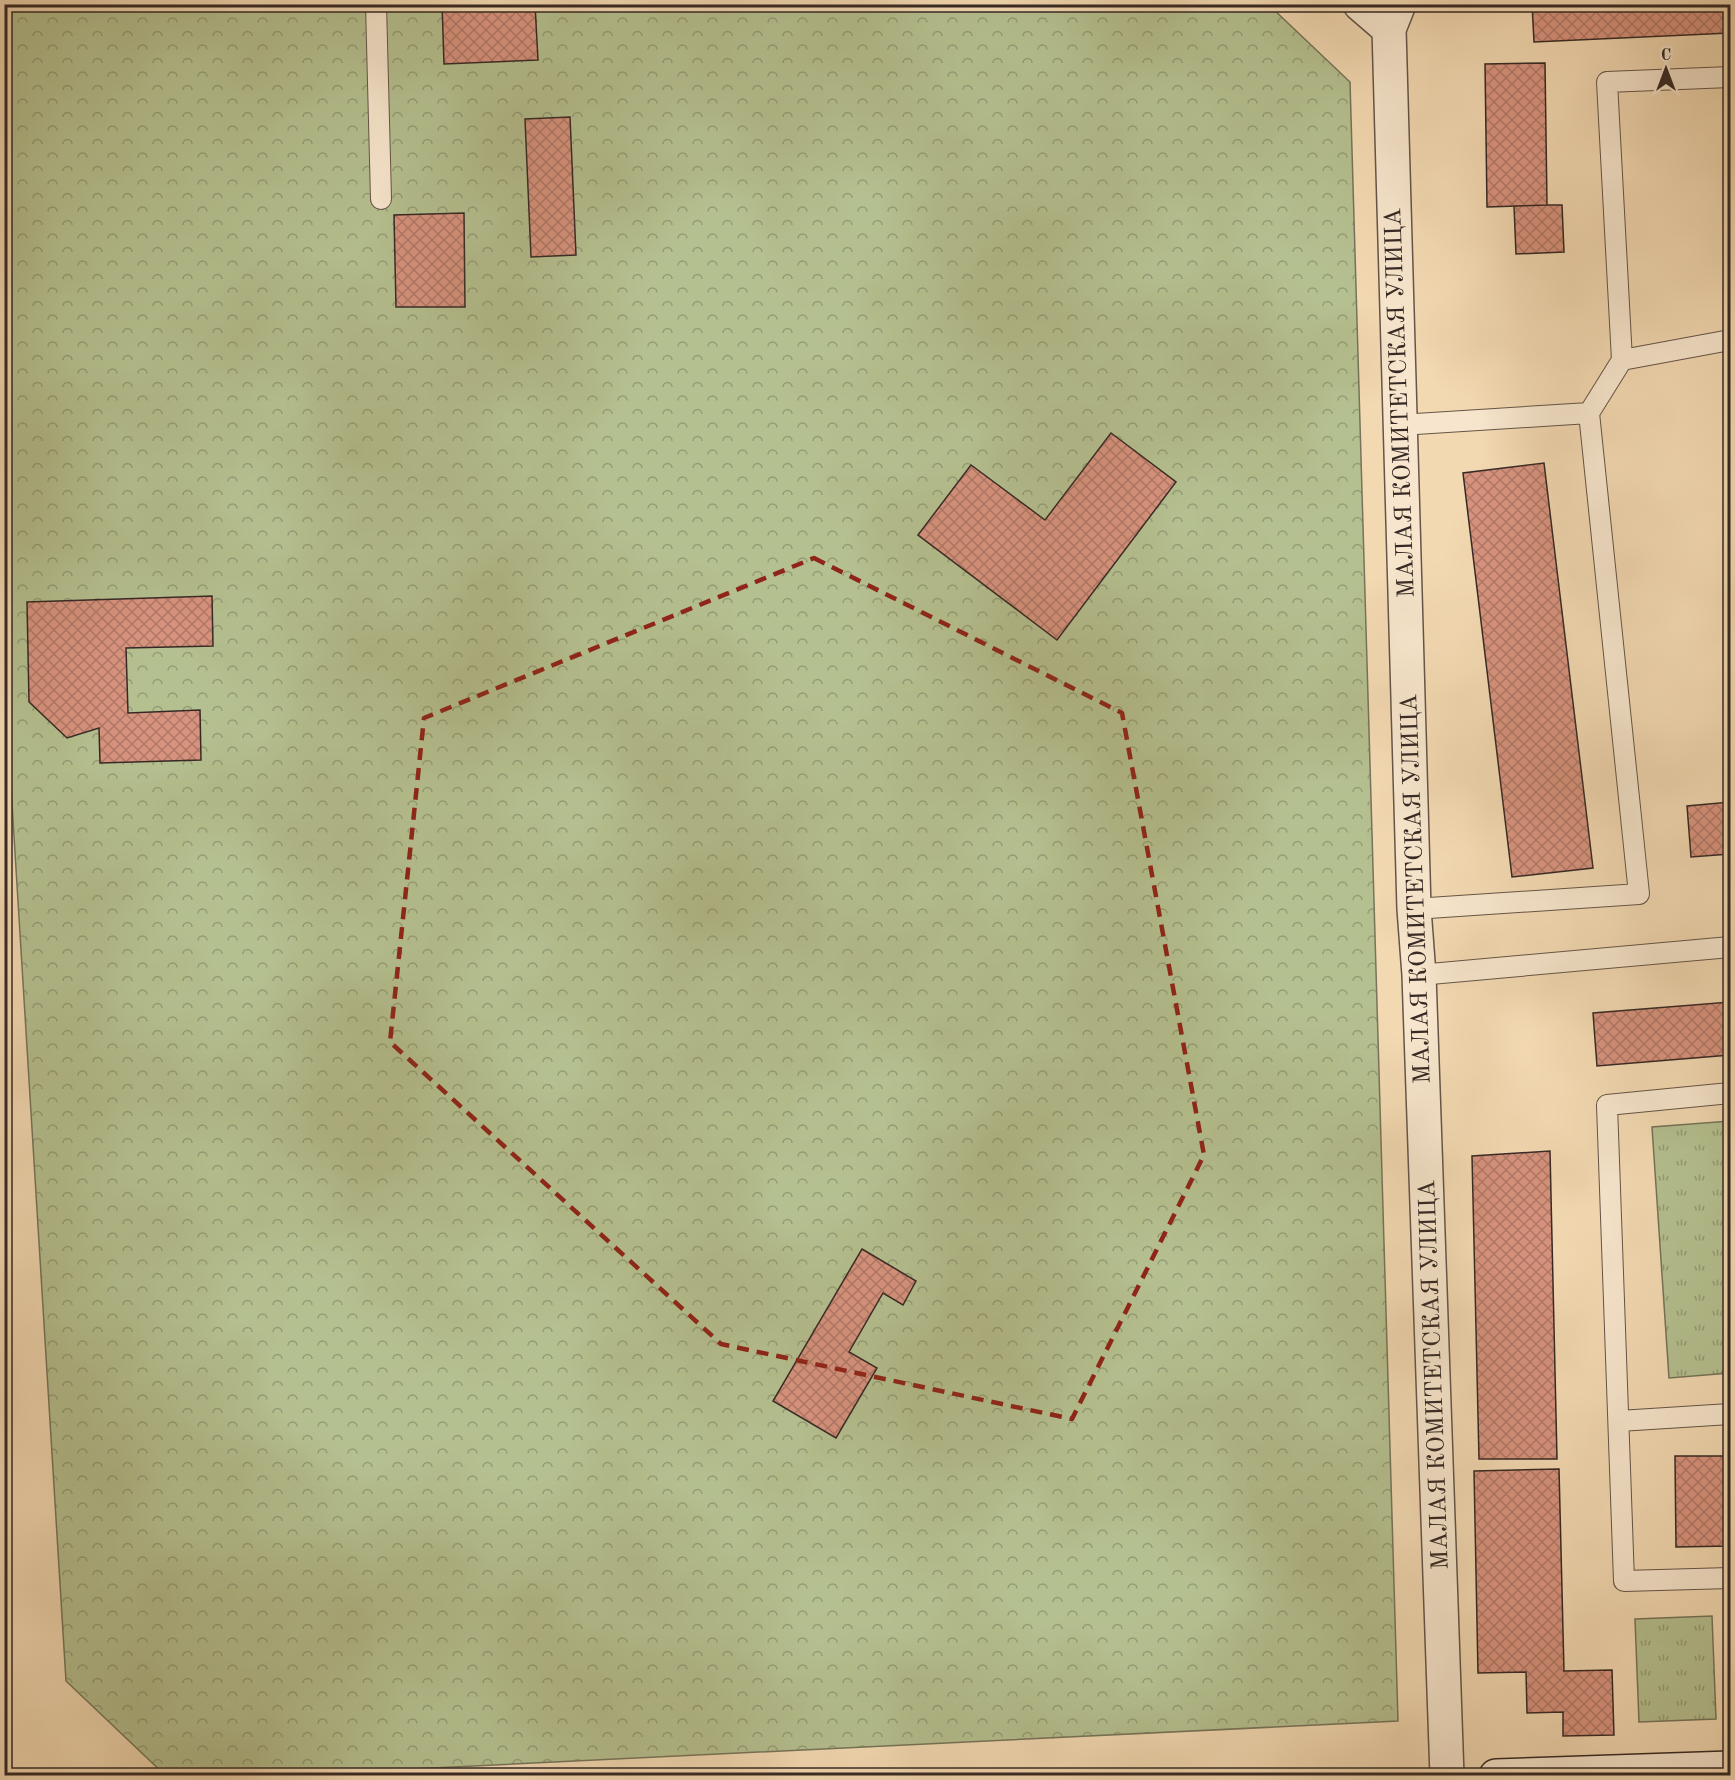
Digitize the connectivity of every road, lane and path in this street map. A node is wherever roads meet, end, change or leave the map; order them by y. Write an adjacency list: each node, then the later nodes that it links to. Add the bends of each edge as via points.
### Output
1 (376, 4): 5 (lane)
2 (1360, 4): 3 (street)
3 (1394, 17): 9 (street, МАЛАЯ КОМИТЕТСКАЯ УЛИЦА)
4 (1731, 77): 7 (lane, via 1607,82)
5 (381, 199)
6 (1731, 340): 7 (lane)
7 (1622, 360): 8 (lane)
8 (1589, 413): 9 (lane); 10 (lane, via 1639,894)
9 (1400, 424): 10 (street, МАЛАЯ КОМИТЕТСКАЯ УЛИЦА)
10 (1414, 909): 12 (street, МАЛАЯ КОМИТЕТСКАЯ УЛИЦА)
11 (1731, 947): 12 (lane)
12 (1419, 975): 19 (street, МАЛАЯ КОМИТЕТСКАЯ УЛИЦА)
13 (1731, 1093): 15 (lane, via 1607,1105)
14 (1731, 1414): 15 (lane)
15 (1618, 1420): 16 (lane, via 1624,1581)
16 (1731, 1578)
17 (1731, 1768): 18 (street)
18 (1656, 1773): 20 (street)
19 (1447, 1776)
20 (1496, 1776)

